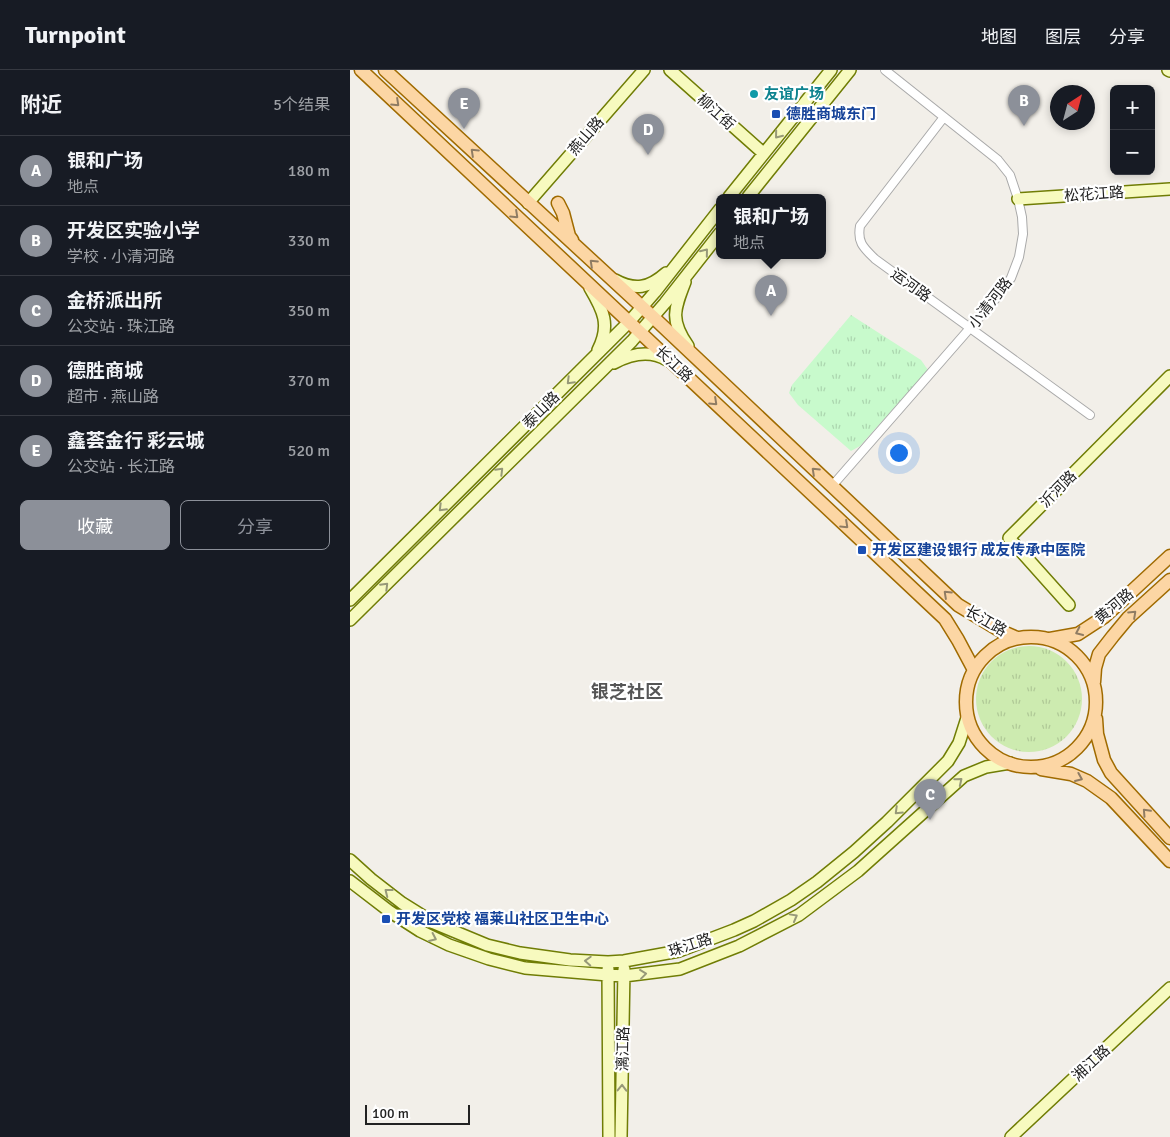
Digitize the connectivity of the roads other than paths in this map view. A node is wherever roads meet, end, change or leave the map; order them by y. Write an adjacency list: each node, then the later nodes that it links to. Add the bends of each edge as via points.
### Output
1 (360, 70): 22 (main road, 长江路, one-way to 22)
2 (385, 70): 14 (main road, 长江路, one-way to 2)
3 (644, 70): 14 (main road, 燕山路)
4 (670, 70): 9 (main road, 柳江街)
5 (831, 70): 9 (main road, one-way to 9)
6 (850, 70): 12 (main road)
7 (885, 70): 8 (street, 小清河路)
8 (944, 117): 13 (street, 小清河路, via 998,160 1010,175); 26 (street, 运河路, via 866,217 858,235 863,247 876,259)
9 (763, 154): 11 (main road)
10 (1170, 189): 13 (main road, 松花江路)
11 (731, 194)
12 (750, 194)
13 (1018, 199): 26 (street, 小清河路, via 1023,234 1011,278)
14 (528, 203): 18 (main road, 长江路)
15 (558, 203): 18 (main road, via 569,236)
16 (716, 214): 19 (main road, 泰山路)
17 (716, 238): 20 (main road, 泰山路, one-way to 17)
18 (576, 246): 21 (main road, 长江路, one-way to 18)
19 (679, 262): 21 (main road, via 651,283 641,286 628,286); 23 (main road, 泰山路)
20 (690, 270): 24 (main road, 泰山路); 30 (main road, via 675,316 680,334)
21 (609, 277): 23 (main road, 长江路)
22 (585, 280): 25 (main road, 长江路); 28 (main road, via 602,310 605,323 604,335)
23 (642, 308): 24 (main road, 长江路); 25 (main road, 泰山路)
24 (653, 317): 27 (main road, 泰山路); 30 (main road, 长江路)
25 (629, 322): 27 (main road, 长江路); 28 (main road, 泰山路)
26 (970, 328): 33 (street, 运河路); 34 (street, 小清河路)
27 (640, 332): 29 (main road, 长江路); 31 (main road, 泰山路)
28 (594, 356): 37 (main road, 泰山路, one-way to 37)
29 (674, 364): 31 (main road, via 655,354 641,354); 42 (main road, 长江路, one-way to 42, via 945,619)
30 (701, 364): 34 (main road, 长江路, one-way to 30)
31 (606, 367): 39 (main road, 泰山路, one-way to 31)
32 (1170, 376): 38 (main road, 沂河路, via 1009,538)
33 (1090, 414)
34 (832, 486): 40 (main road, 长江路, one-way to 34, via 958,605)
35 (1170, 556): 41 (main road, 黄河路, one-way to 41, via 1104,617 1078,634)
36 (1170, 580): 43 (main road, 黄河路, one-way to 36, via 1099,654 1112,636)
37 (350, 600)
38 (1068, 605)
39 (350, 620)
40 (1017, 638): 41 (main road); 42 (main road, via 996,647)
41 (1050, 639): 43 (main road, via 1077,656)
42 (974, 670): 45 (main road, via 966,692)
43 (1094, 685): 44 (main road)
44 (1096, 711): 47 (main road, via 1092,725 1078,747 1060,760); 48 (main road, one-way to 44, via 1112,774 1104,760 1097,734)
45 (967, 718): 46 (main road, via 980,743 997,758); 52 (main road, 珠江路, one-way to 52, via 959,743 948,761 887,822 817,882 784,904 734,930 679,951)
46 (1010, 763): 47 (main road); 55 (main road, one-way to 46, via 680,969 739,946 799,915 858,871 964,776 986,767)
47 (1031, 767): 50 (main road, one-way to 50, via 1071,774 1105,793)
48 (1170, 838)
49 (350, 860): 53 (main road, 珠江路, one-way to 49, via 520,953 460,935 402,903)
50 (1170, 861)
51 (350, 881): 54 (main road, one-way to 54, via 420,931 489,960 525,968)
52 (624, 961): 53 (main road, 珠江路); 55 (main road, 漓江路)
53 (608, 962): 54 (main road, 漓江路)
54 (608, 975): 55 (main road); 57 (main road, 漓江路)
55 (624, 976): 58 (main road, 漓江路, one-way to 55)
56 (1170, 988): 59 (main road, 湘江路)
57 (609, 1137)
58 (621, 1137)
59 (1011, 1137)

